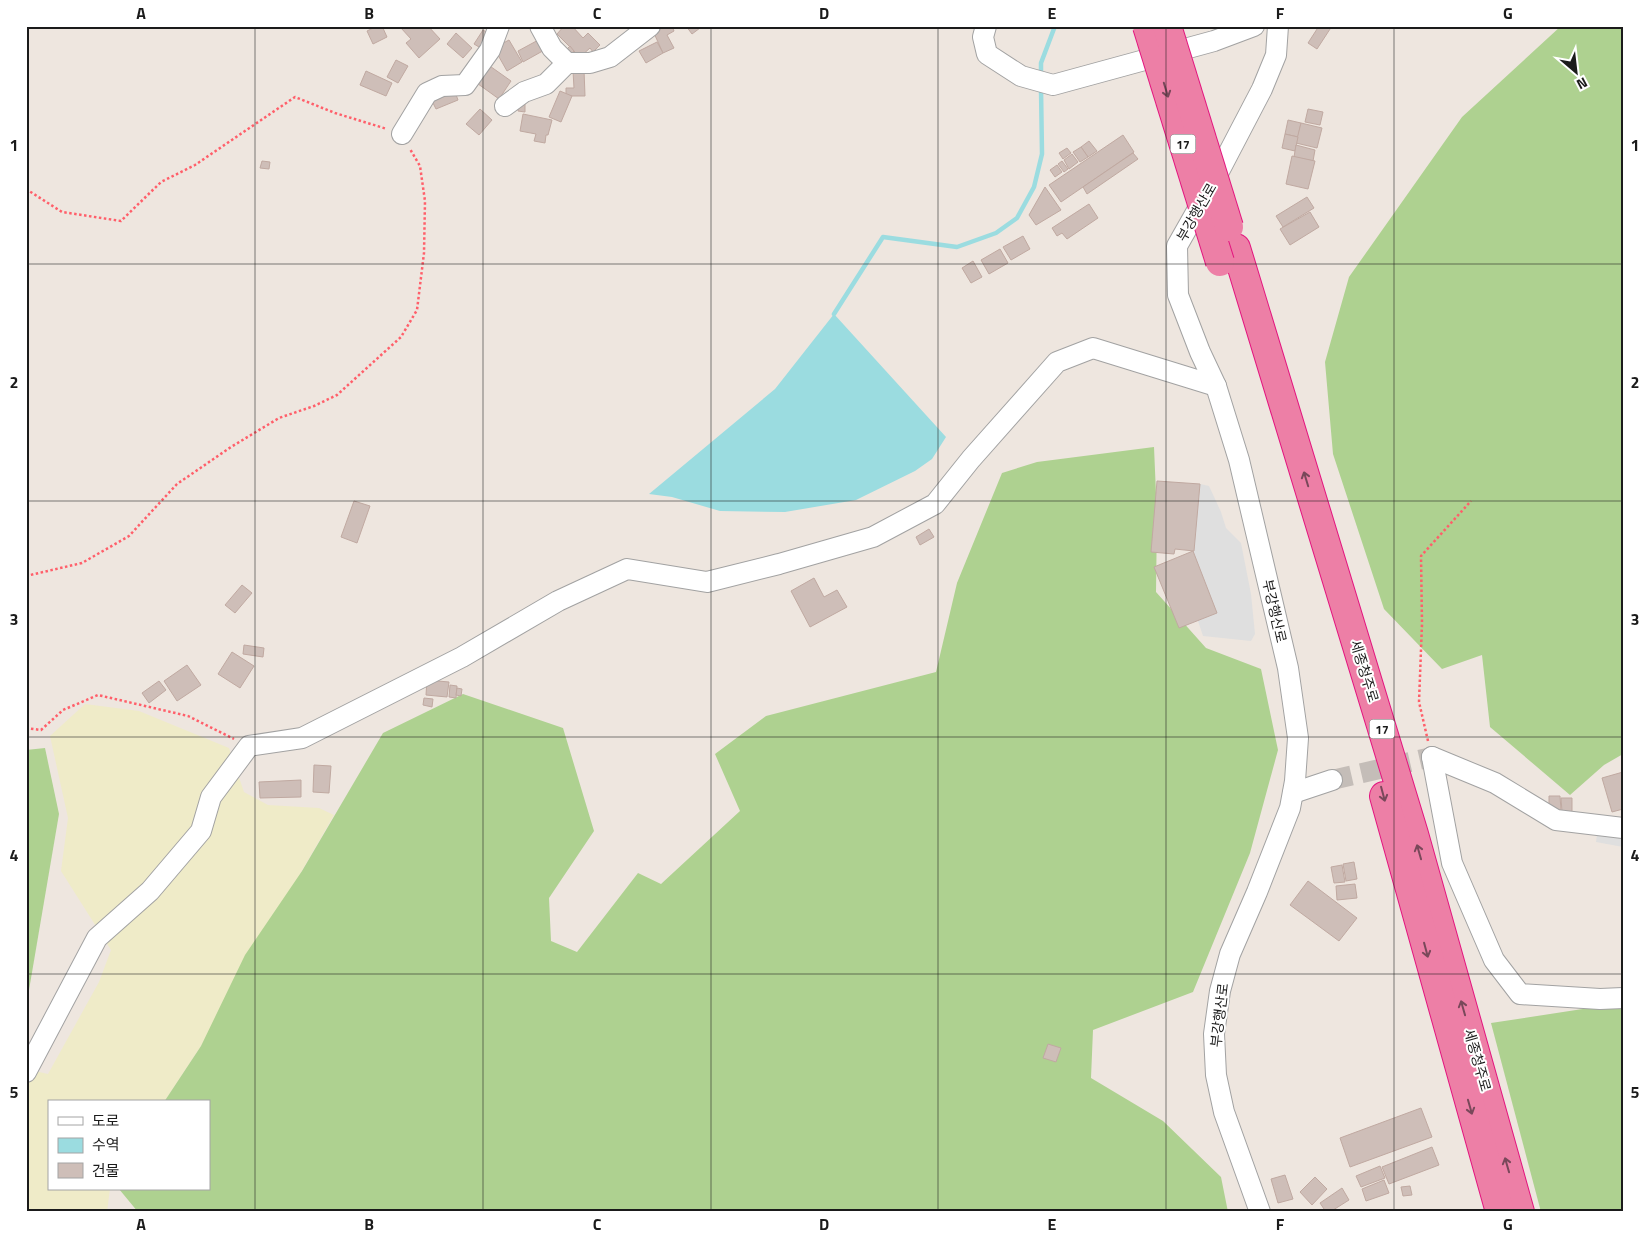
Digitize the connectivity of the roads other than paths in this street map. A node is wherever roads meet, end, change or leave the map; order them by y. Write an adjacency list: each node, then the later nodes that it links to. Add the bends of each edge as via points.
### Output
1 (499, 26): 11 (street, via 490,50 465,85 442,86 427,93)
2 (540, 26): 9 (street, via 552,48)
3 (650, 26): 9 (street, via 610,57 590,63)
4 (986, 26): 7 (street, via 983,37 987,54 1021,76 1053,85 1214,41)
5 (1147, 26): 12 (highway, 17, one-way to 12, bridge)
6 (1168, 26): 12 (highway, 17, bridge)
7 (1254, 26)
8 (1278, 26): 13 (street, 부강행산로, via 1276,55 1262,89 1177,246 1178,295)
9 (567, 63): 10 (street, via 546,84 524,92)
10 (506, 106)
11 (402, 134)
12 (1228, 255): 20 (highway, 세종청주로 / 17, one-way to 20, via 1356,696); 21 (highway, 세종청주로 / 17, one-way to 12, via 1414,834)
13 (1216, 386): 15 (street, 부강행산로, via 1239,460 1288,668 1298,738); 18 (street, via 1093,348 1057,362 934,504 873,537 707,582 627,569 558,601 462,658 302,738 249,746 211,797 201,831 150,891 97,938)
14 (1332, 780): 15 (street)
15 (1293, 793): 19 (street, 부강행산로, via 1290,808 1230,954 1220,991 1214,1034 1216,1075 1224,1112)
16 (1623, 828): 17 (street, via 1556,820 1496,783 1432,757 1452,863 1494,960 1520,994)
17 (1623, 998)
18 (26, 1072)
19 (1260, 1212)
20 (1500, 1212)
21 (1520, 1212)

